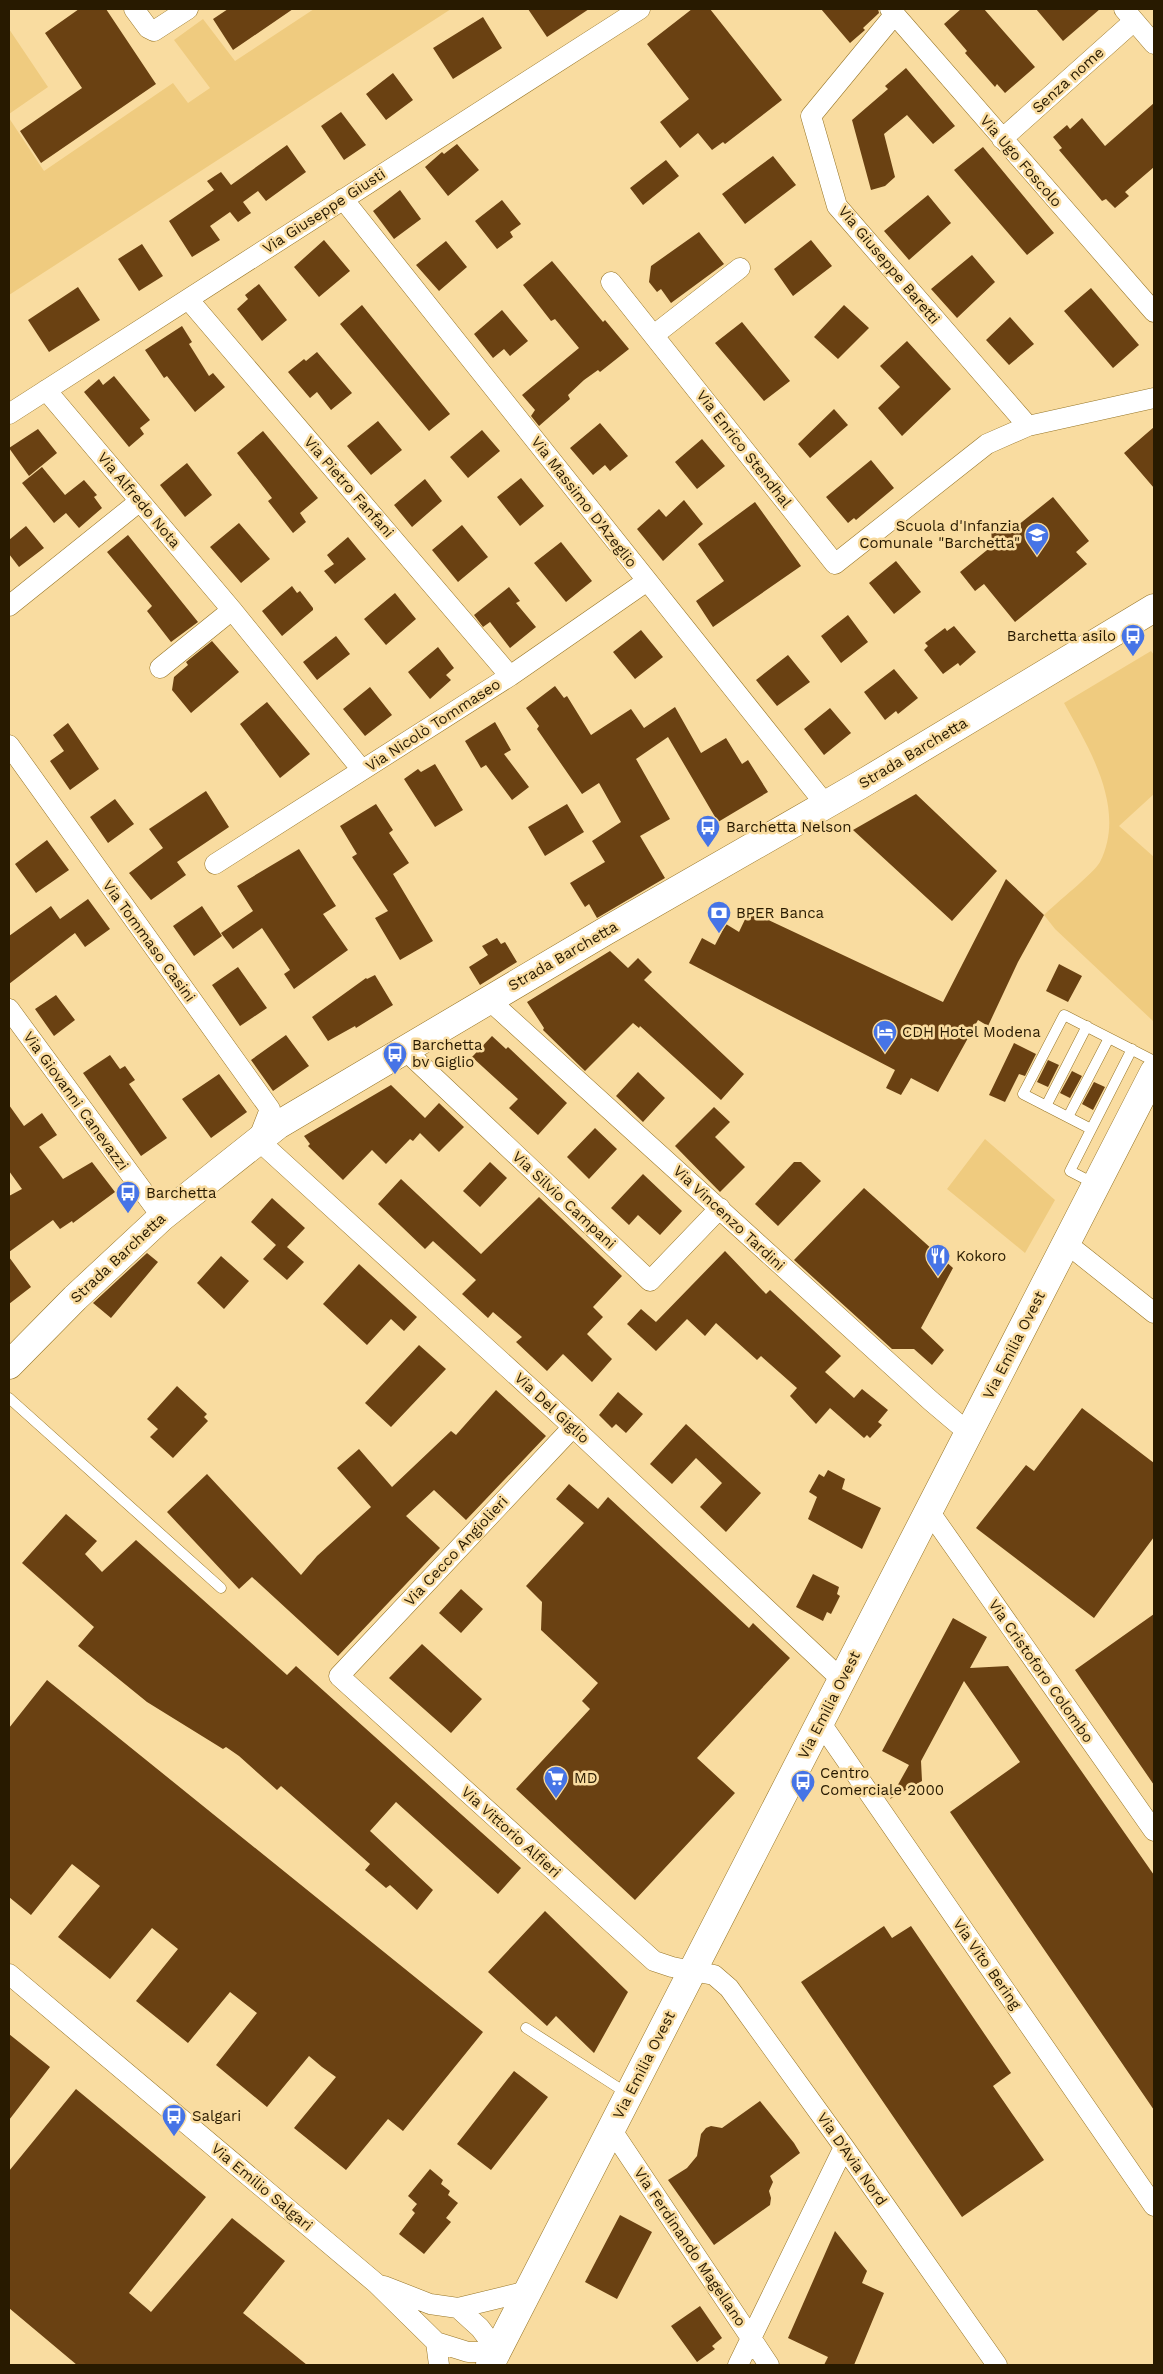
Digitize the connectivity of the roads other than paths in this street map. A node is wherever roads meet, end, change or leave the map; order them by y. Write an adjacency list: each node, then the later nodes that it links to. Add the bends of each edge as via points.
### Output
1 (134, 9): 2 (street, via 154,31)
2 (188, 9)
3 (640, 9): 8 (street, Via Giuseppe Giusti)
4 (892, 11): 7 (street, Via Ugo Foscolo); 17 (street, Via Giuseppe Baretti, via 811,116 837,206)
5 (1129, 15): 6 (street); 7 (street, Senza nome)
6 (1154, 44)
7 (1002, 139): 12 (street, Via Ugo Foscolo)
8 (343, 199): 11 (street, Via Giuseppe Giusti); 19 (street, Via Massimo D'Azeglio)
9 (740, 268): 13 (street)
10 (610, 282): 13 (street, Via Enrico Stendhal)
11 (188, 299): 14 (street, Via Giuseppe Giusti); 24 (street, Via Pietro Fanfani)
12 (1154, 312)
13 (654, 335): 17 (street, Via Enrico Stendhal, via 834,564 988,444)
14 (46, 390): 16 (street, Via Giuseppe Giusti); 18 (street, Via Alfredo Nota)
15 (1154, 398): 17 (street)
16 (9, 414)
17 (1028, 426)
18 (140, 501): 20 (street); 22 (street, Via Alfredo Nota)
19 (647, 581): 24 (street, Via Nicolò Tommaseo); 27 (street, Via Massimo D'Azeglio)
20 (9, 606)
21 (1154, 608): 27 (main road, Strada Barchetta)
22 (232, 610): 23 (street); 26 (street, Via Alfredo Nota)
23 (160, 668)
24 (510, 676): 26 (street, Via Nicolò Tommaseo)
25 (9, 746): 40 (street, Via Tommaso Casini, via 270,1109)
26 (362, 770): 28 (street, Via Nicolò Tommaseo)
27 (826, 805): 29 (main road, Strada Barchetta)
28 (215, 864)
29 (489, 1000): 34 (main road, Strada Barchetta); 42 (street, Via Vincenzo Tardini)
30 (9, 1009): 43 (street, Via Giovanni Canevazzi)
31 (1087, 1026): 32 (lane); 37 (lane); 37 (lane, via 1064,1015 1023,1094)
32 (1109, 1038): 33 (lane); 38 (lane)
33 (1132, 1049): 35 (lane); 39 (lane)
34 (405, 1050): 40 (main road, Strada Barchetta); 42 (street, Via Silvio Campani, via 650,1281)
35 (1154, 1060)
36 (1154, 1072): 41 (main road, Via Emilia Ovest)
37 (1046, 1106): 38 (lane)
38 (1068, 1117): 39 (lane)
39 (1091, 1129): 41 (lane, via 1070,1171)
40 (258, 1140): 43 (main road, Strada Barchetta); 48 (street, Via Del Giglio)
41 (1096, 1184): 44 (main road, Via Emilia Ovest)
42 (720, 1208): 49 (street, Via Vincenzo Tardini)
43 (162, 1217): 46 (main road, Strada Barchetta)
44 (1066, 1243): 45 (street); 49 (main road, Via Emilia Ovest)
45 (1154, 1313)
46 (10, 1360)
47 (9, 1398): 51 (lane)
48 (573, 1427): 52 (street, Via Cecco Angiolieri); 53 (street, Via Del Giglio)
49 (970, 1434): 50 (main road, Via Emilia Ovest)
50 (929, 1511): 53 (main road, Via Emilia Ovest); 55 (street, Via Cristoforo Colombo)
51 (221, 1588)
52 (339, 1676): 56 (street, Via Vittorio Alfieri, via 654,1961)
53 (842, 1680): 54 (main road, Via Emilia Ovest)
54 (820, 1722): 56 (main road, Via Emilia Ovest); 62 (street, Via Vito Bering)
55 (1154, 1832)
56 (693, 1970): 59 (main road, Via Emilia Ovest); 61 (street, Via D'Avia Nord, via 714,1975 729,1988)
57 (9, 1974): 63 (street, Via Emilio Salgari)
58 (526, 2028): 59 (lane)
59 (629, 2094): 60 (main road, Via Emilia Ovest)
60 (611, 2129): 64 (main road, Via Emilia Ovest); 66 (street, Via Ferdinando Magellano)
61 (844, 2147): 66 (street); 72 (street, Via D'Avia Nord)
62 (1154, 2206)
63 (377, 2284): 65 (street, Via Emilio Salgari, via 430,2304); 67 (street, Via Emilio Salgari)
64 (528, 2291): 65 (street, Via Emilio Salgari); 68 (main road, Via Emilia Ovest)
65 (458, 2308): 68 (street, via 480,2328)
66 (752, 2340): 70 (street); 71 (street, Via Ferdinando Magellano)
67 (436, 2342): 68 (street, Via Emilio Salgari); 69 (street)
68 (494, 2359)
69 (439, 2365)
70 (738, 2365)
71 (769, 2365)
72 (997, 2365)

